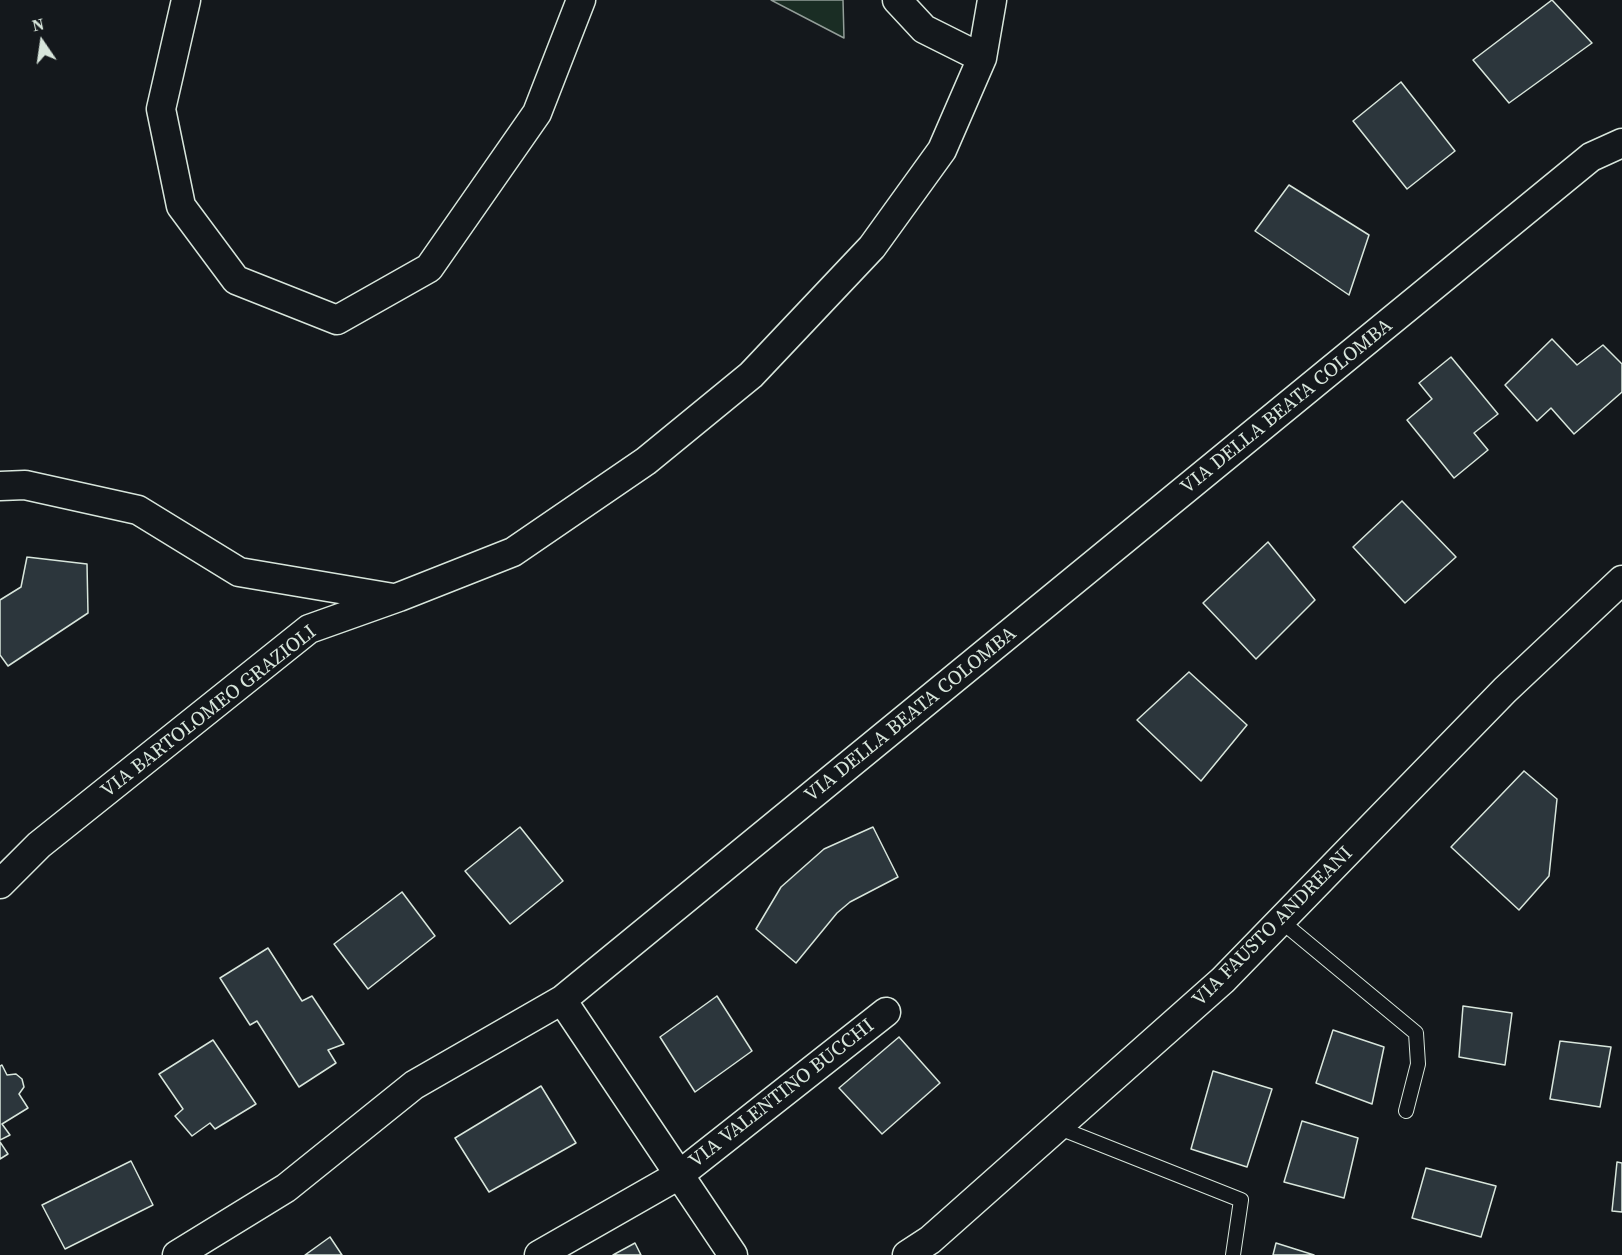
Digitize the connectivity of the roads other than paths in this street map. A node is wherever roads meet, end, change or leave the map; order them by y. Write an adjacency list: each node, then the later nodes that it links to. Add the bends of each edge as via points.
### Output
1 (186, 0): 2 (street, via 161,109 181,206 236,280 337,320 429,268 537,113)
2 (581, 0)
3 (897, 0): 5 (street, via 924,29)
4 (992, 0): 5 (street, VIA BARTOLOMEO GRAZIOLI)
5 (982, 58): 9 (street, VIA BARTOLOMEO GRAZIOLI, via 942,150 872,248 751,375 646,461 513,552)
6 (1622, 143): 12 (street, VIA DELLA BEATA COLOMBA, via 1581,165)
7 (0, 486): 9 (street, via 25,485 138,510 239,572)
8 (1622, 580): 11 (street, VIA FAUSTO ANDREANI, via 1505,690)
9 (395, 599): 10 (street, VIA BARTOLOMEO GRAZIOLI, via 309,629 39,845)
10 (0, 884)
11 (1281, 921): 14 (lane, via 1416,1033 1418,1064); 15 (street, VIA FAUSTO ANDREANI, via 1223,980)
12 (562, 1000): 16 (street, VIA VALENTINO BUCCHI); 17 (street, VIA DELLA BEATA COLOMBA, via 414,1085 286,1188)
13 (886, 1012): 16 (street, VIA VALENTINO BUCCHI)
14 (1406, 1111)
15 (1057, 1127): 20 (street, VIA FAUSTO ANDREANI, via 930,1240); 21 (lane, via 1241,1200)
16 (679, 1175): 18 (street, VIA VALENTINO BUCCHI); 19 (street, VIA VALENTINO BUCCHI)
17 (177, 1255)
18 (539, 1255)
19 (734, 1255)
20 (907, 1255)
21 (1233, 1255)

